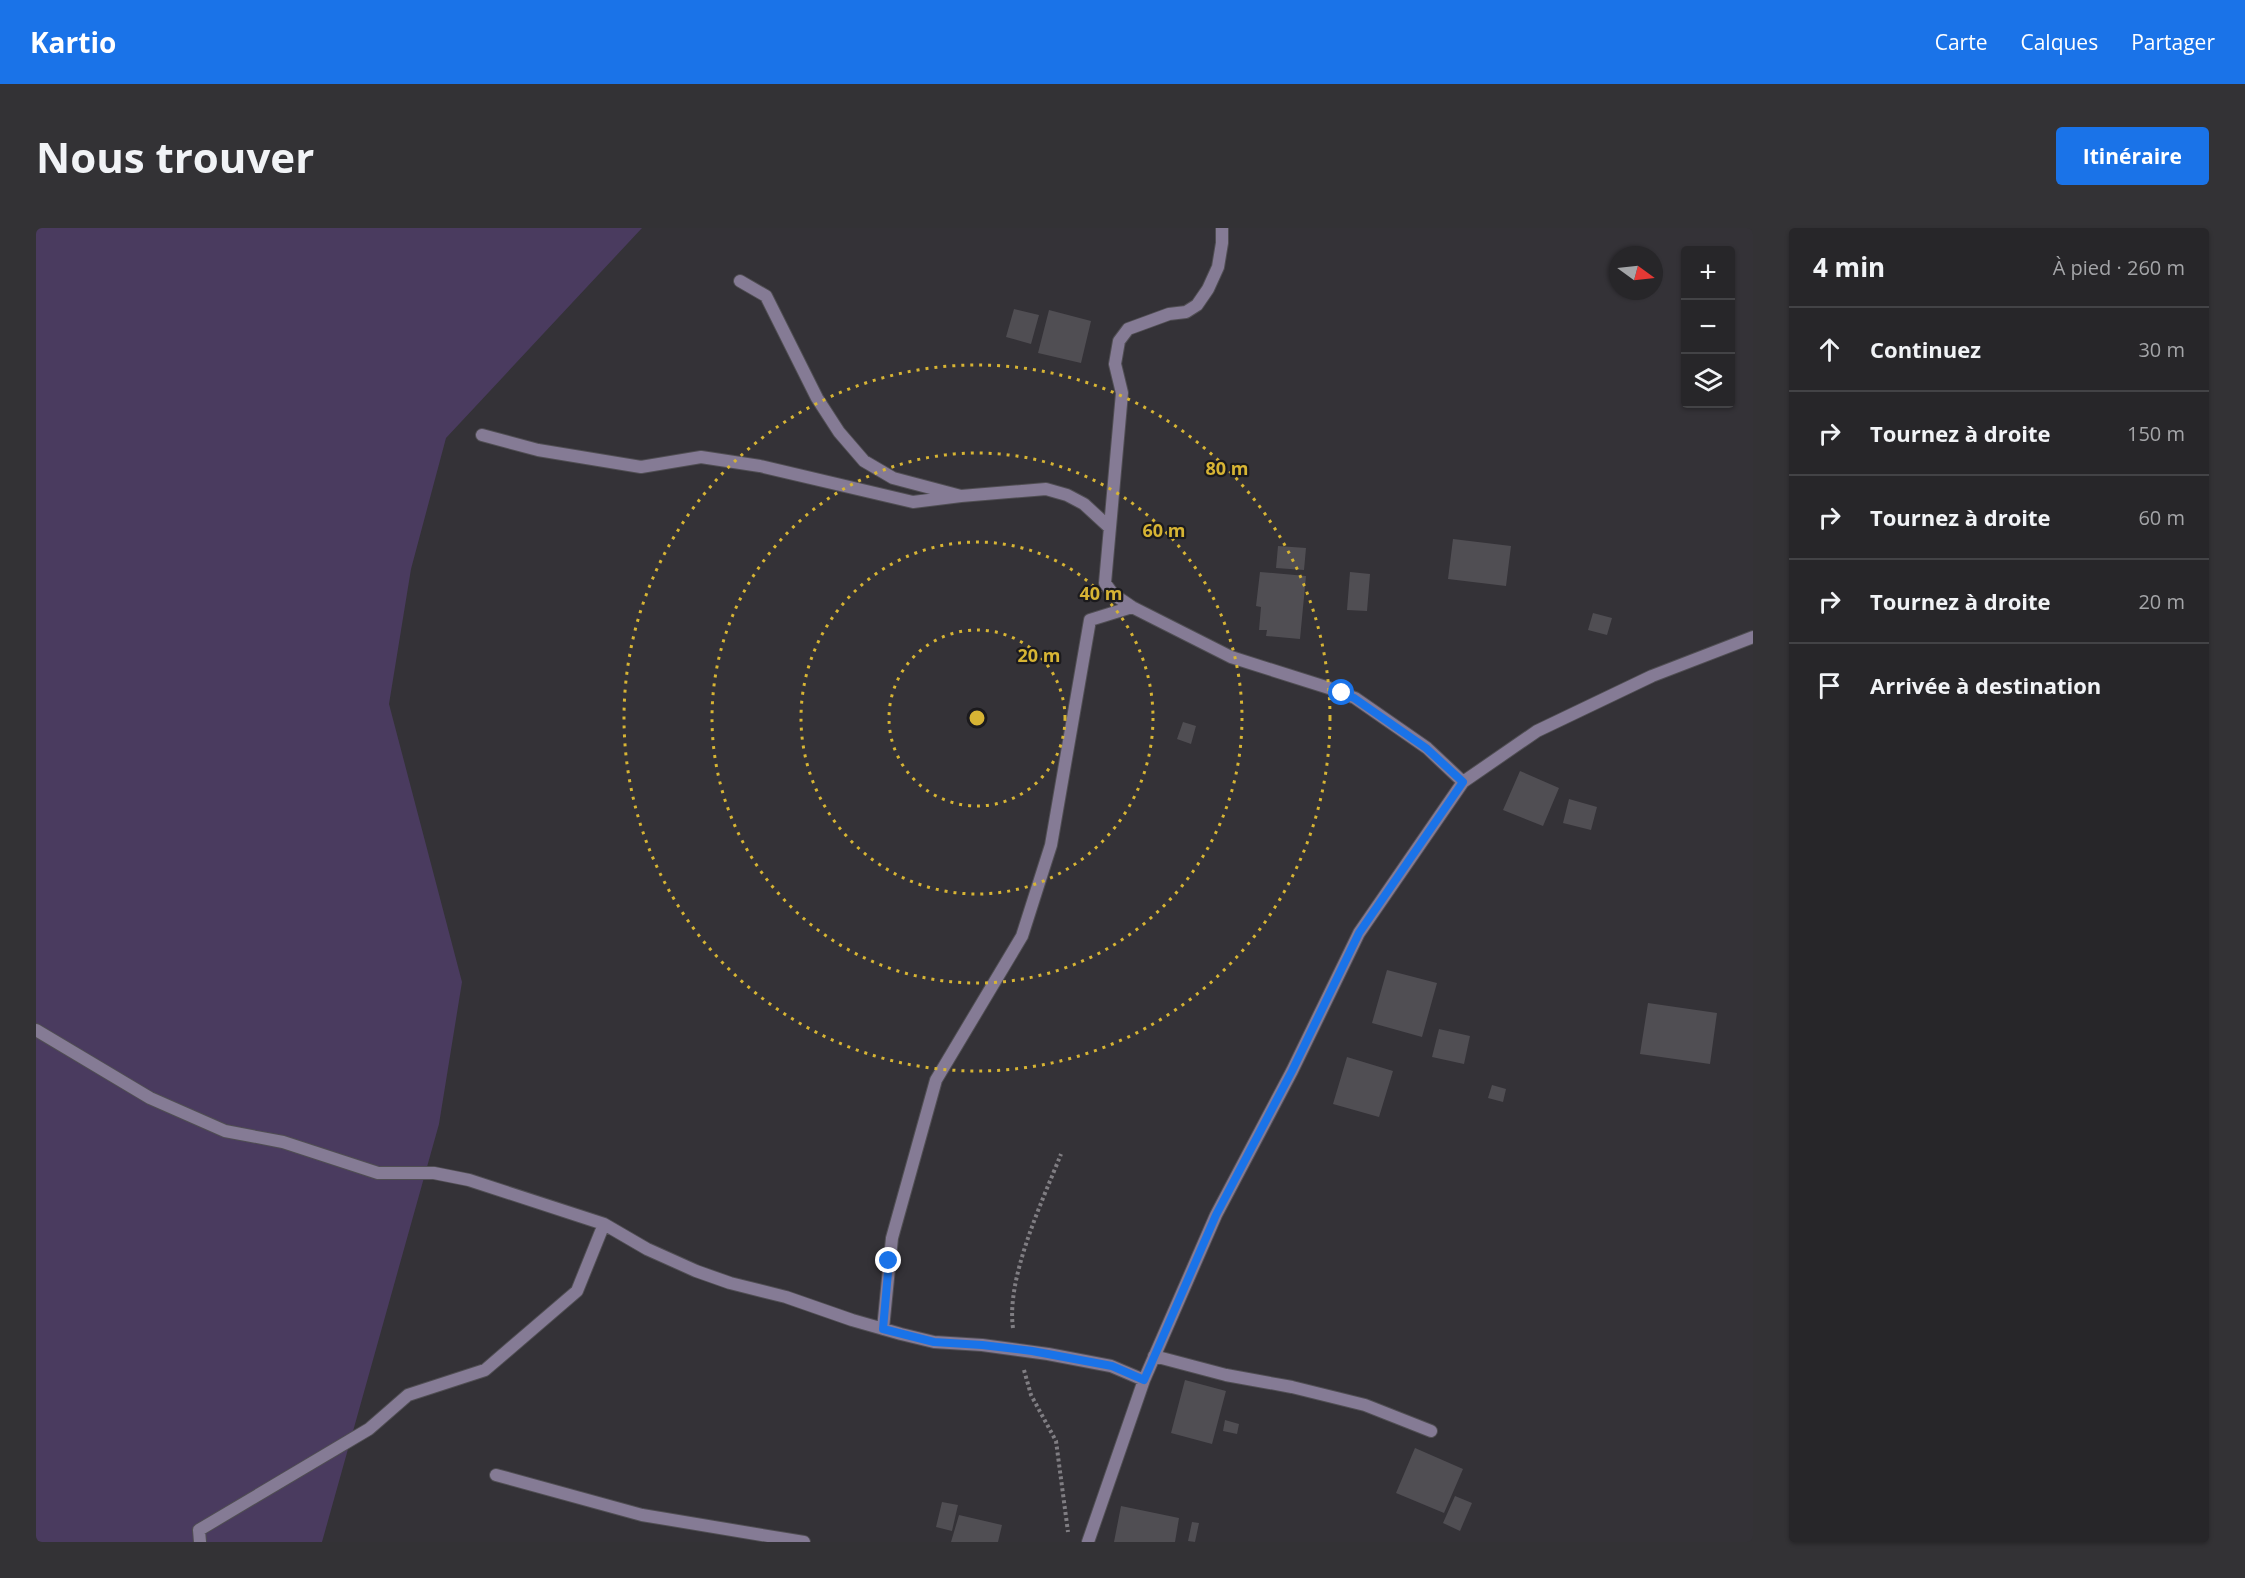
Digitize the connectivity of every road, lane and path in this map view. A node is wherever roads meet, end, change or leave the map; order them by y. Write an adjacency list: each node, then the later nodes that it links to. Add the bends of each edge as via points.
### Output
1 (1222, 228): 5 (street, via 1218,267 1197,304 1186,312 1168,314 1128,329 1119,341 1115,364 1122,393)
2 (740, 281): 4 (street, via 766,296 817,398 839,432 864,460 893,478)
3 (482, 435): 4 (street, via 538,450 641,467 701,457 760,466 913,502)
4 (961, 496): 5 (street, via 1046,489 1084,504)
5 (1109, 526): 6 (street, via 1105,583)
6 (1132, 607): 8 (street, via 1231,657 1354,698 1426,748); 11 (street, via 1090,620 1051,844 1022,936 936,1080 892,1238)
7 (1753, 637): 8 (street, via 1652,676 1537,731)
8 (1463, 782): 12 (street, via 1359,933 1216,1215)
9 (36, 1030): 10 (street, via 150,1098 225,1131 283,1142 378,1173 434,1173 469,1180)
10 (604, 1224): 11 (street, via 696,1271); 16 (street, via 577,1291 484,1370 408,1395 369,1429 199,1530)
11 (883, 1329): 13 (street, via 934,1342 1032,1351 1112,1366)
12 (1155, 1356): 13 (street); 14 (street, via 1365,1405)
13 (1144, 1380): 18 (street)
14 (1431, 1431)
15 (496, 1475): 17 (street, via 642,1515)
16 (200, 1542)
17 (804, 1542)
18 (1088, 1542)

